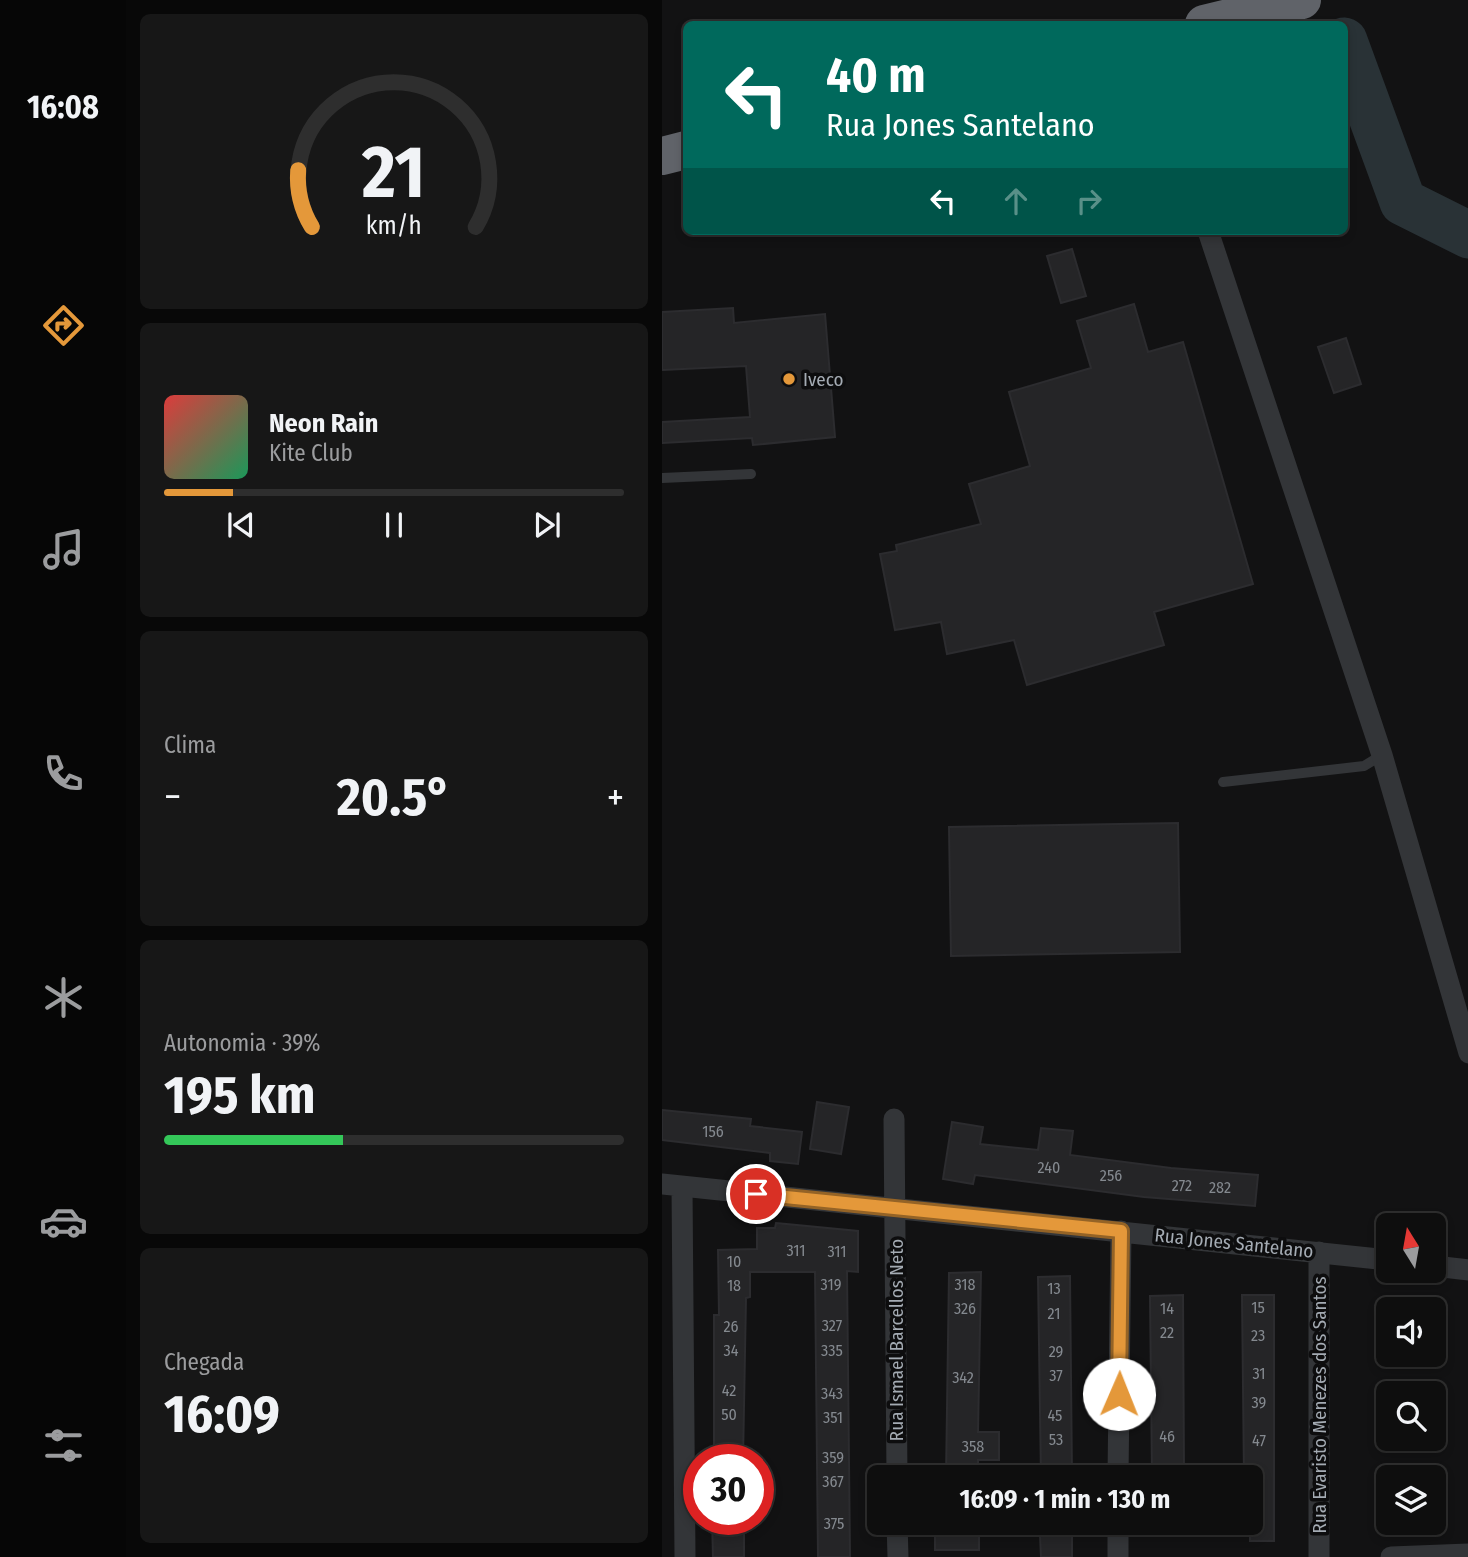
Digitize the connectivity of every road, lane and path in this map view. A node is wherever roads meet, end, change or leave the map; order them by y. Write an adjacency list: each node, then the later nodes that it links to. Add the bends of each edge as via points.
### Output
1 (1302, 0): 2 (highway)
2 (1216, 21)
3 (683, 151): 4 (highway)
4 (662, 156)
5 (1209, 235): 8 (street)
6 (751, 474): 7 (lane)
7 (662, 478)
8 (1382, 755): 9 (lane, via 1364,766); 10 (street)
9 (1223, 782)
10 (1469, 1054)
11 (894, 1119): 13 (street, Rua Ismael Barcellos Neto)
12 (672, 1185): 13 (street, Rua Jones Santelano); 24 (street)
13 (895, 1209): 14 (street, Rua Jones Santelano); 19 (street, Rua Ismael Barcellos Neto)
14 (1121, 1231): 15 (street, Rua Jones Santelano); 20 (street)
15 (1319, 1252): 16 (street, Rua Jones Santelano); 27 (street, Rua Evaristo Menezes dos Santos)
16 (1376, 1259)
17 (1446, 1267): 18 (street)
18 (1469, 1270)
19 (897, 1465)
20 (1118, 1465)
21 (897, 1535): 25 (street)
22 (1118, 1535): 26 (street)
23 (1469, 1554): 28 (street)
24 (685, 1557)
25 (898, 1557)
26 (1118, 1557)
27 (1319, 1557)
28 (1391, 1557)

